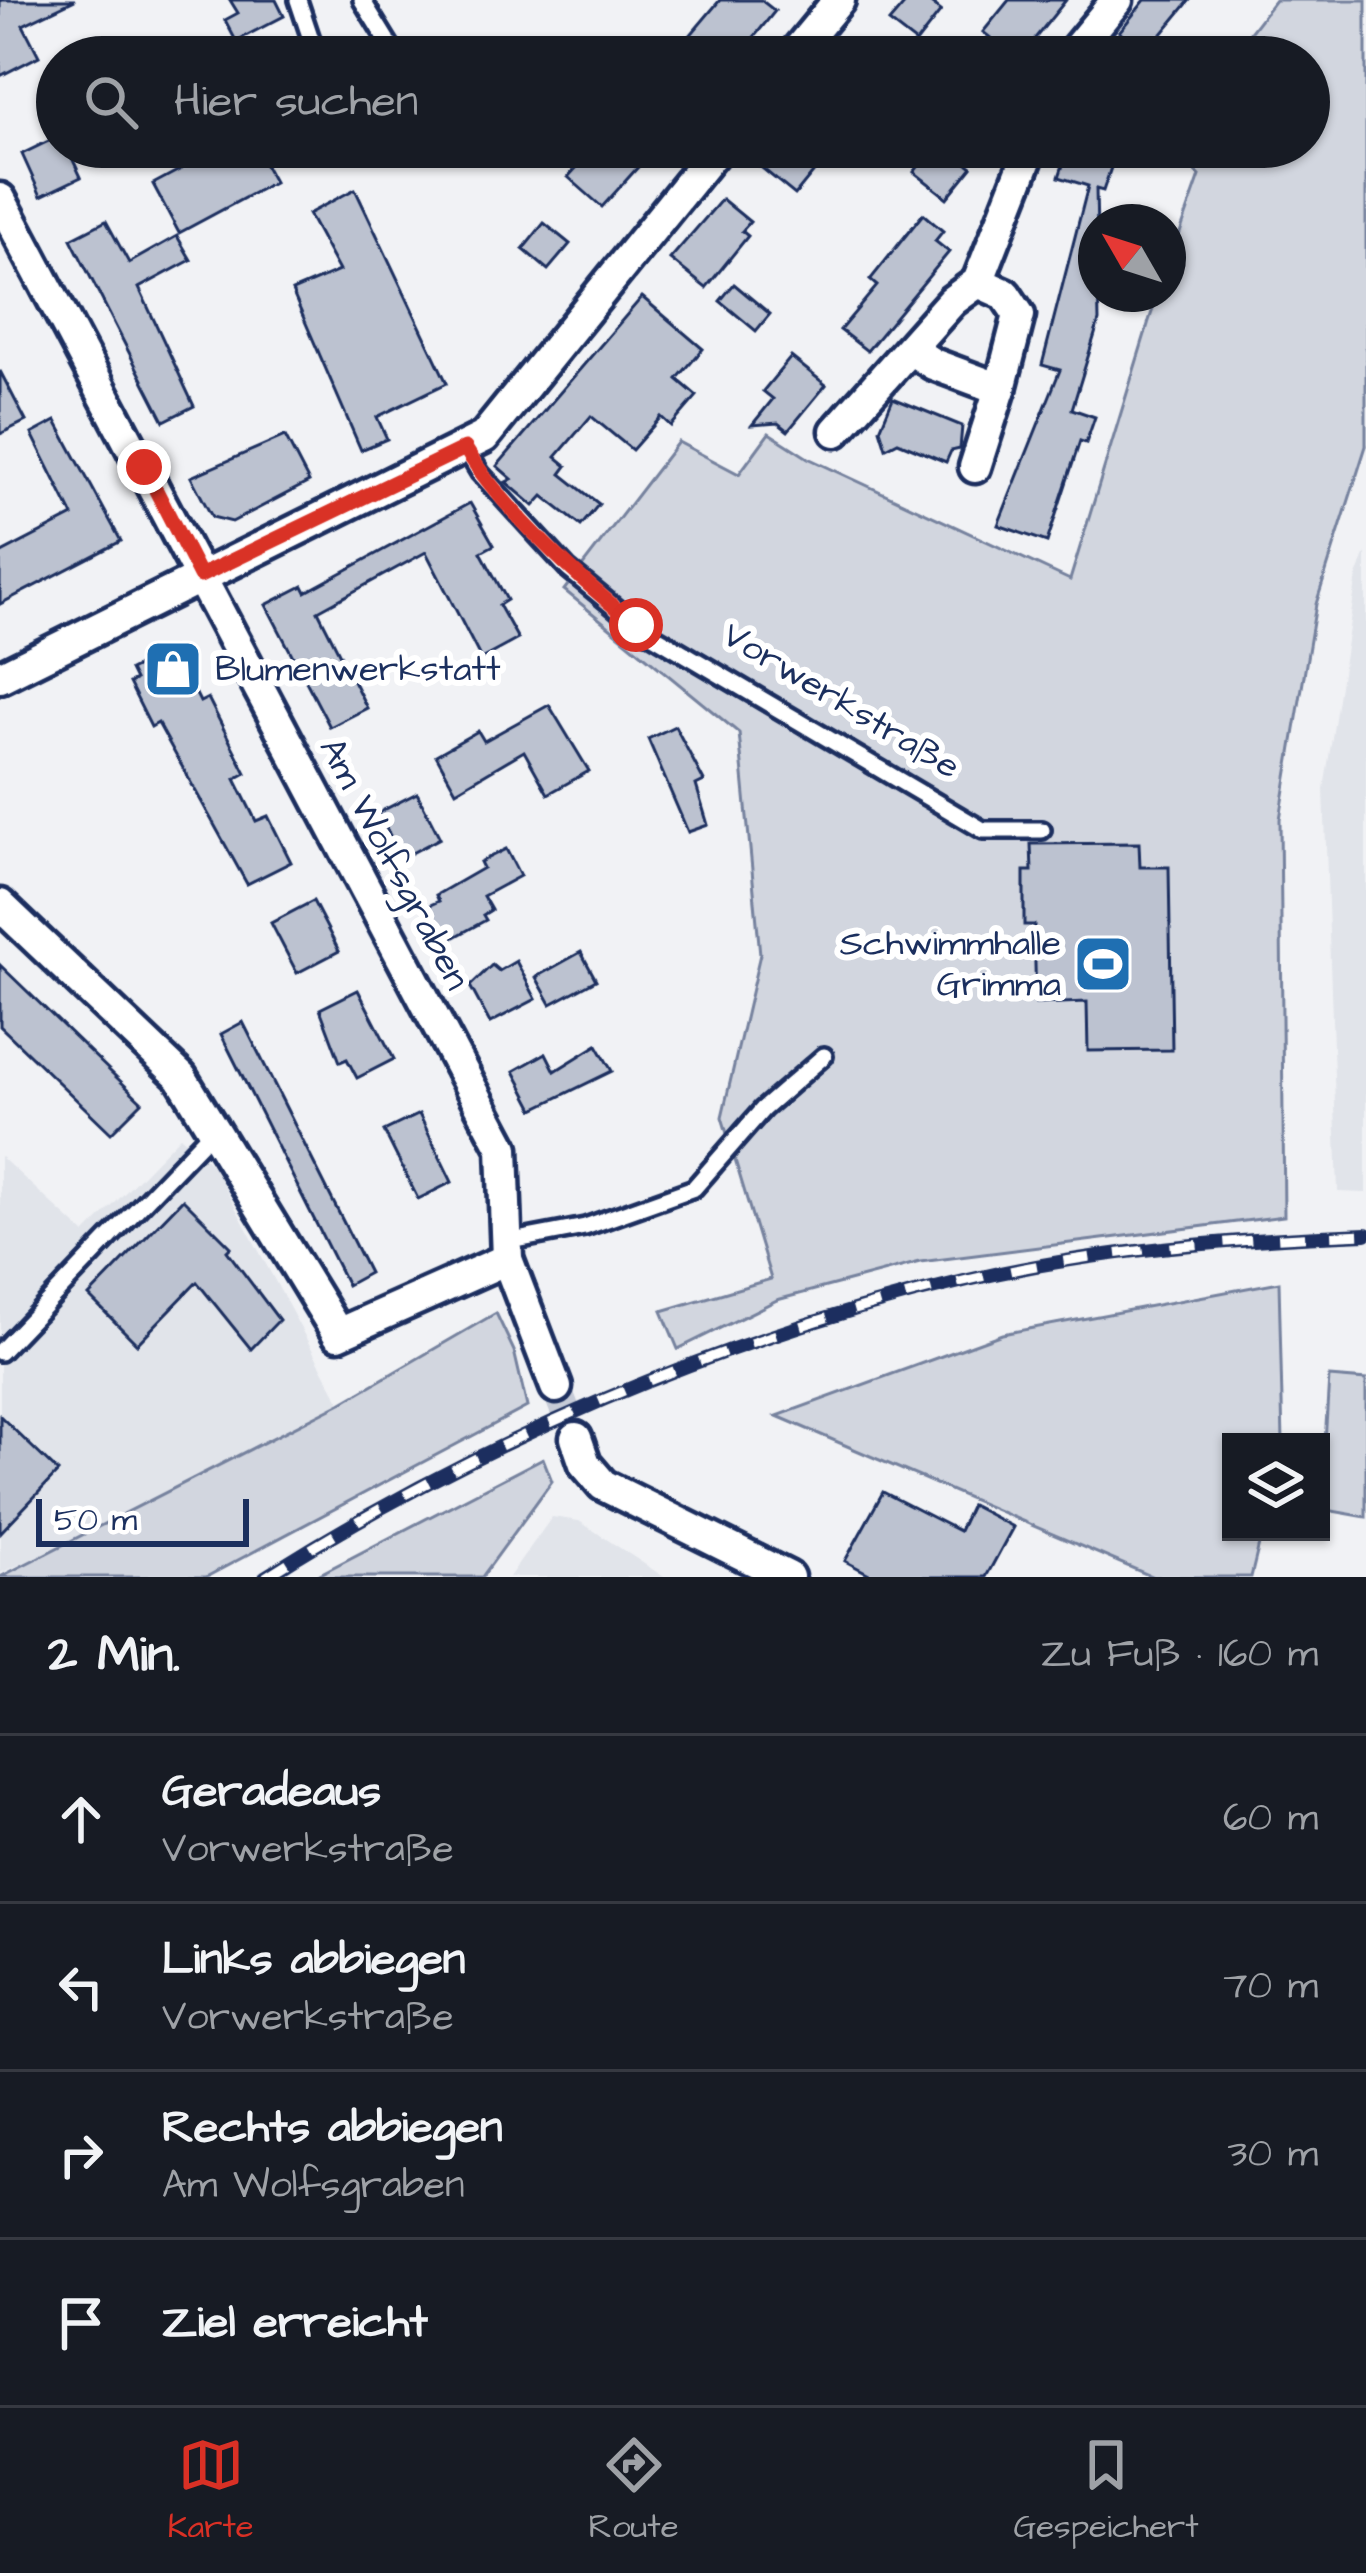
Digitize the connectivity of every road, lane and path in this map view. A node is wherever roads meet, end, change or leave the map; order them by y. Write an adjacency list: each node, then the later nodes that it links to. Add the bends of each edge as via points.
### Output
1 (298, 0): 5 (lane)
2 (362, 0): 6 (lane)
3 (838, 0): 7 (street)
4 (1117, 0): 8 (street)
5 (310, 36)
6 (384, 36)
7 (809, 36)
8 (1087, 36)
9 (701, 168): 16 (street, via 500,419)
10 (1023, 168): 12 (street)
11 (0, 199): 18 (street, Am Wolfsgraben)
12 (979, 282): 13 (street); 14 (street, via 1005,294 1019,315)
13 (910, 349): 14 (street); 15 (street)
14 (1000, 389): 17 (street)
15 (836, 431)
16 (465, 448): 18 (street); 20 (lane, Vorwerkstraße, via 568,569 636,625 983,830)
17 (975, 467)
18 (200, 576): 19 (street); 24 (street, Am Wolfsgraben, via 503,1148)
19 (0, 677)
20 (1042, 830)
21 (0, 905): 23 (street, via 181,1077)
22 (824, 1056): 24 (lane, via 763,1109 694,1188)
23 (216, 1127): 24 (street, via 338,1334); 25 (lane)
24 (507, 1250): 26 (street, Am Wolfsgraben)
25 (0, 1352)
26 (556, 1387)
27 (576, 1438): 28 (street, via 603,1485)
28 (788, 1577)

